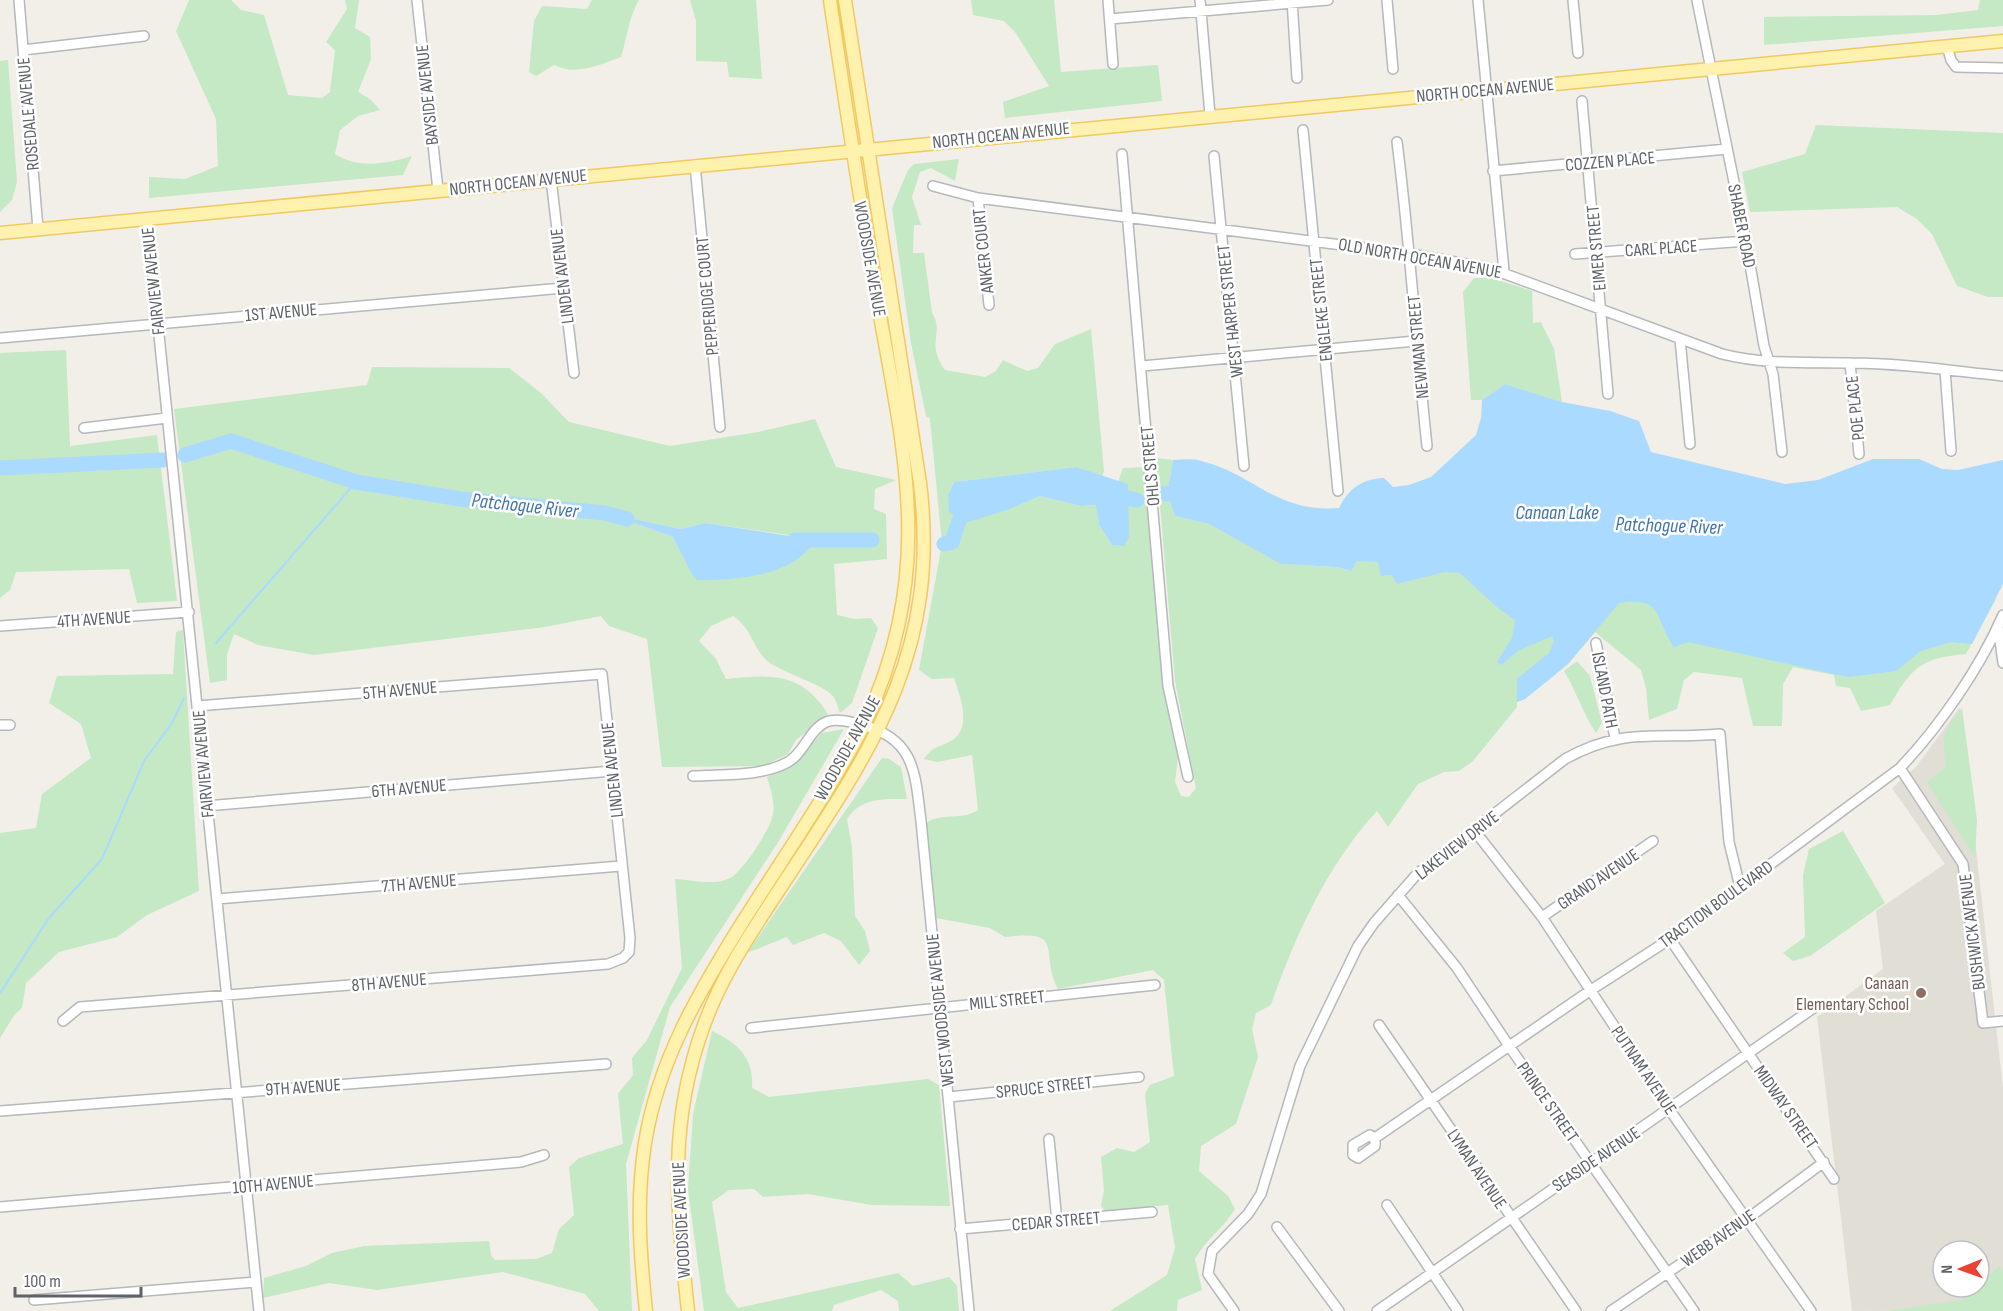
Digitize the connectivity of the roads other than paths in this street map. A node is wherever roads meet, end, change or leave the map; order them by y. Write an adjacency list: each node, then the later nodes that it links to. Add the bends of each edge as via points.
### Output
1 (19, 0): 18 (street, ROSEDALE AVENUE)
2 (417, 0): 40 (street, BAYSIDE AVENUE)
3 (830, 0): 31 (main road)
4 (845, 0): 30 (main road)
5 (1108, 0): 14 (street)
6 (1200, 0): 13 (street)
7 (1328, 0): 12 (street)
8 (1387, 0): 23 (street)
9 (1478, 0): 25 (street)
10 (1573, 0): 19 (street)
11 (1697, 0): 21 (street, SHABER ROAD)
12 (1292, 2): 13 (street); 24 (street)
13 (1201, 13): 14 (street); 27 (street)
14 (1110, 19): 20 (street)
15 (144, 36): 18 (street)
16 (2003, 41): 17 (main road, NORTH OCEAN AVENUE)
17 (1947, 46): 21 (main road, NORTH OCEAN AVENUE); 22 (street, via 1956,67)
18 (23, 50): 44 (street, ROSEDALE AVENUE)
19 (1578, 54)
20 (1113, 64)
21 (1711, 68): 25 (main road, NORTH OCEAN AVENUE); 32 (street, SHABER ROAD)
22 (2003, 68)
23 (1392, 69)
24 (1297, 78)
25 (1485, 90): 27 (main road, NORTH OCEAN AVENUE); 37 (street)
26 (1582, 101): 35 (street, EIMER STREET)
27 (1210, 115): 30 (main road, NORTH OCEAN AVENUE)
28 (1303, 130): 47 (street, ENGLEKE STREET)
29 (1397, 142): 50 (street, NEWMAN STREET)
30 (868, 148): 31 (main road, NORTH OCEAN AVENUE); 87 (main road, WOODSIDE AVENUE, via 918,467 924,531 914,631 899,683)
31 (852, 149): 36 (main road, NORTH OCEAN AVENUE); 87 (main road, WOODSIDE AVENUE, via 902,435 910,512 909,558 899,626)
32 (1727, 150): 35 (street, COZZEN PLACE); 48 (street, SHABER ROAD)
33 (1122, 154): 42 (street, OHLS STREET)
34 (1214, 156): 45 (street, WEST HARPER STREET)
35 (1588, 163): 37 (street, COZZEN PLACE); 49 (street, EIMER STREET)
36 (694, 165): 38 (main road, NORTH OCEAN AVENUE); 70 (street, PEPPERIDGE COURT)
37 (1492, 171): 52 (street)
38 (551, 179): 40 (main road, NORTH OCEAN AVENUE); 53 (street, LINDEN AVENUE)
39 (933, 186): 41 (street, OLD NORTH OCEAN AVENUE)
40 (438, 190): 43 (main road, NORTH OCEAN AVENUE)
41 (978, 198): 42 (street, OLD NORTH OCEAN AVENUE); 54 (street, ANKER COURT)
42 (1128, 215): 45 (street, OLD NORTH OCEAN AVENUE); 64 (street, OHLS STREET)
43 (147, 218): 44 (main road, NORTH OCEAN AVENUE); 56 (street, FAIRVIEW AVENUE)
44 (38, 229): 46 (main road, NORTH OCEAN AVENUE)
45 (1222, 229): 47 (street, OLD NORTH OCEAN AVENUE); 61 (street, WEST HARPER STREET)
46 (0, 232)
47 (1314, 241): 50 (street, OLD NORTH OCEAN AVENUE); 60 (street, ENGLEKE STREET)
48 (1746, 241): 49 (street, CARL PLACE); 62 (street, SHABER ROAD)
49 (1597, 252): 51 (street, CARL PLACE); 55 (street, EIMER STREET)
50 (1411, 254): 52 (street, OLD NORTH OCEAN AVENUE); 59 (street, NEWMAN STREET)
51 (1575, 254)
52 (1504, 271): 55 (street, OLD NORTH OCEAN AVENUE)
53 (563, 288): 56 (street, 1ST AVENUE); 66 (street, LINDEN AVENUE)
54 (989, 305)
55 (1601, 308): 58 (street, OLD NORTH OCEAN AVENUE); 68 (street, EIMER STREET)
56 (157, 323): 57 (street, 1ST AVENUE); 69 (street, FAIRVIEW AVENUE)
57 (0, 338)
58 (1680, 339): 62 (street, OLD NORTH OCEAN AVENUE, via 1742,359); 72 (street)
59 (1416, 341): 60 (street); 73 (street, NEWMAN STREET)
60 (1325, 348): 61 (street); 78 (street, ENGLEKE STREET)
61 (1235, 358): 64 (street); 77 (street, WEST HARPER STREET)
62 (1770, 363): 63 (street, OLD NORTH OCEAN AVENUE); 75 (street, SHABER ROAD)
63 (1850, 363): 65 (street, OLD NORTH OCEAN AVENUE); 76 (street, POE PLACE)
64 (1142, 366): 92 (street, OHLS STREET, via 1168,686)
65 (1945, 370): 67 (street, OLD NORTH OCEAN AVENUE); 74 (street)
66 (574, 373)
67 (2003, 376)
68 (1608, 394)
69 (167, 418): 71 (street); 79 (street, FAIRVIEW AVENUE)
70 (720, 426)
71 (84, 428)
72 (1690, 444)
73 (1427, 446)
74 (1951, 451)
75 (1782, 452)
76 (1859, 454)
77 (1245, 466)
78 (1338, 490)
79 (189, 612): 81 (street, 4TH AVENUE); 86 (street, FAIRVIEW AVENUE)
80 (2003, 615): 82 (street, TRACTION BOULEVARD)
81 (0, 626)
82 (1998, 626): 84 (street); 89 (street, TRACTION BOULEVARD, via 1922,745)
83 (1596, 643): 88 (street, ISLAND PATH)
84 (2003, 663)
85 (602, 674): 86 (street, 5TH AVENUE); 90 (street, LINDEN AVENUE)
86 (197, 706): 93 (street, FAIRVIEW AVENUE)
87 (872, 728): 91 (street, via 837,720 825,723 789,762 759,772); 105 (street, WEST WOODSIDE AVENUE, via 904,749 914,770); 140 (main road, WOODSIDE AVENUE, via 703,988 671,1053 652,1111 641,1173 639,1236); 141 (main road, WOODSIDE AVENUE, via 842,795 731,966 695,1051 682,1110 676,1171)
88 (1615, 738): 94 (street, LAKEVIEW DRIVE, via 1565,759); 97 (street, LAKEVIEW DRIVE, via 1720,734 1730,842)
89 (1900, 768): 97 (street, TRACTION BOULEVARD); 108 (street, BUSHWICK AVENUE, via 1963,864 1983,1023)
90 (612, 771): 93 (street, 6TH AVENUE); 96 (street, LINDEN AVENUE)
91 (693, 776)
92 (1188, 777)
93 (207, 806): 99 (street, FAIRVIEW AVENUE)
94 (1474, 830): 98 (street, LAKEVIEW DRIVE, via 1417,874); 100 (street, PUTNAM AVENUE)
95 (1653, 841): 100 (street, GRAND AVENUE)
96 (621, 866): 99 (street, 7TH AVENUE); 104 (street, 8TH AVENUE, via 629,952 608,964)
97 (1740, 887): 101 (street, TRACTION BOULEVARD)
98 (1398, 895): 111 (street, PRINCE STREET, via 1457,968); 143 (street, LAKEVIEW DRIVE, via 1358,946 1300,1066 1261,1194 1248,1214 1212,1251 1208,1274)
99 (217, 899): 104 (street, FAIRVIEW AVENUE)
100 (1542, 917): 103 (street, PUTNAM AVENUE)
101 (1670, 939): 103 (street, TRACTION BOULEVARD); 112 (street, MIDWAY STREET)
102 (1155, 986): 105 (street, MILL STREET)
103 (1591, 990): 111 (street, TRACTION BOULEVARD); 118 (street, PUTNAM AVENUE)
104 (227, 995): 107 (street, 8TH AVENUE, via 80,1007); 115 (street, FAIRVIEW AVENUE)
105 (939, 1007): 110 (street, MILL STREET); 116 (street, WEST WOODSIDE AVENUE)
106 (1815, 1007): 112 (street, SEASIDE AVENUE)
107 (63, 1021)
108 (2003, 1021)
109 (1379, 1025): 117 (street, LYMAN AVENUE)
110 (751, 1028)
111 (1509, 1046): 117 (street, TRACTION BOULEVARD); 123 (street, PRINCE STREET)
112 (1748, 1053): 118 (street, SEASIDE AVENUE); 124 (street, MIDWAY STREET)
113 (606, 1064): 115 (street, 9TH AVENUE)
114 (1139, 1077): 116 (street, SPRUCE STREET)
115 (237, 1092): 119 (street, 9TH AVENUE); 126 (street, FAIRVIEW AVENUE)
116 (949, 1097): 134 (street, WEST WOODSIDE AVENUE)
117 (1430, 1100): 120 (street, TRACTION BOULEVARD); 130 (street, LYMAN AVENUE)
118 (1670, 1109): 123 (street, SEASIDE AVENUE); 131 (street, PUTNAM AVENUE)
119 (0, 1111)
120 (1375, 1138)
121 (1049, 1139): 132 (street)
122 (544, 1155): 126 (street, 10TH AVENUE, via 527,1162)
123 (1590, 1162): 130 (street, SEASIDE AVENUE); 136 (street, PRINCE STREET)
124 (1824, 1162): 125 (street, MIDWAY STREET); 131 (street, WEBB AVENUE)
125 (1834, 1179)
126 (246, 1186): 128 (street, 10TH AVENUE); 137 (street, FAIRVIEW AVENUE)
127 (1387, 1204): 135 (street)
128 (0, 1207)
129 (1152, 1212): 132 (street, CEDAR STREET)
130 (1510, 1218): 135 (street, SEASIDE AVENUE); 147 (street, LYMAN AVENUE)
131 (1747, 1219): 136 (street, WEBB AVENUE); 150 (street, PUTNAM AVENUE)
132 (1058, 1222): 134 (street, CEDAR STREET)
133 (1277, 1227): 144 (street)
134 (960, 1228): 142 (street, WEST WOODSIDE AVENUE)
135 (1432, 1273): 145 (street, SEASIDE AVENUE); 146 (street)
136 (1667, 1273): 148 (street, WEBB AVENUE); 149 (street, PRINCE STREET)
137 (256, 1282): 138 (street); 139 (street, FAIRVIEW AVENUE)
138 (34, 1300)
139 (259, 1311)
140 (646, 1311)
141 (688, 1311)
142 (969, 1311)
143 (1234, 1311)
144 (1339, 1311)
145 (1377, 1311)
146 (1458, 1311)
147 (1576, 1311)
148 (1611, 1311)
149 (1694, 1311)
150 (1811, 1311)

